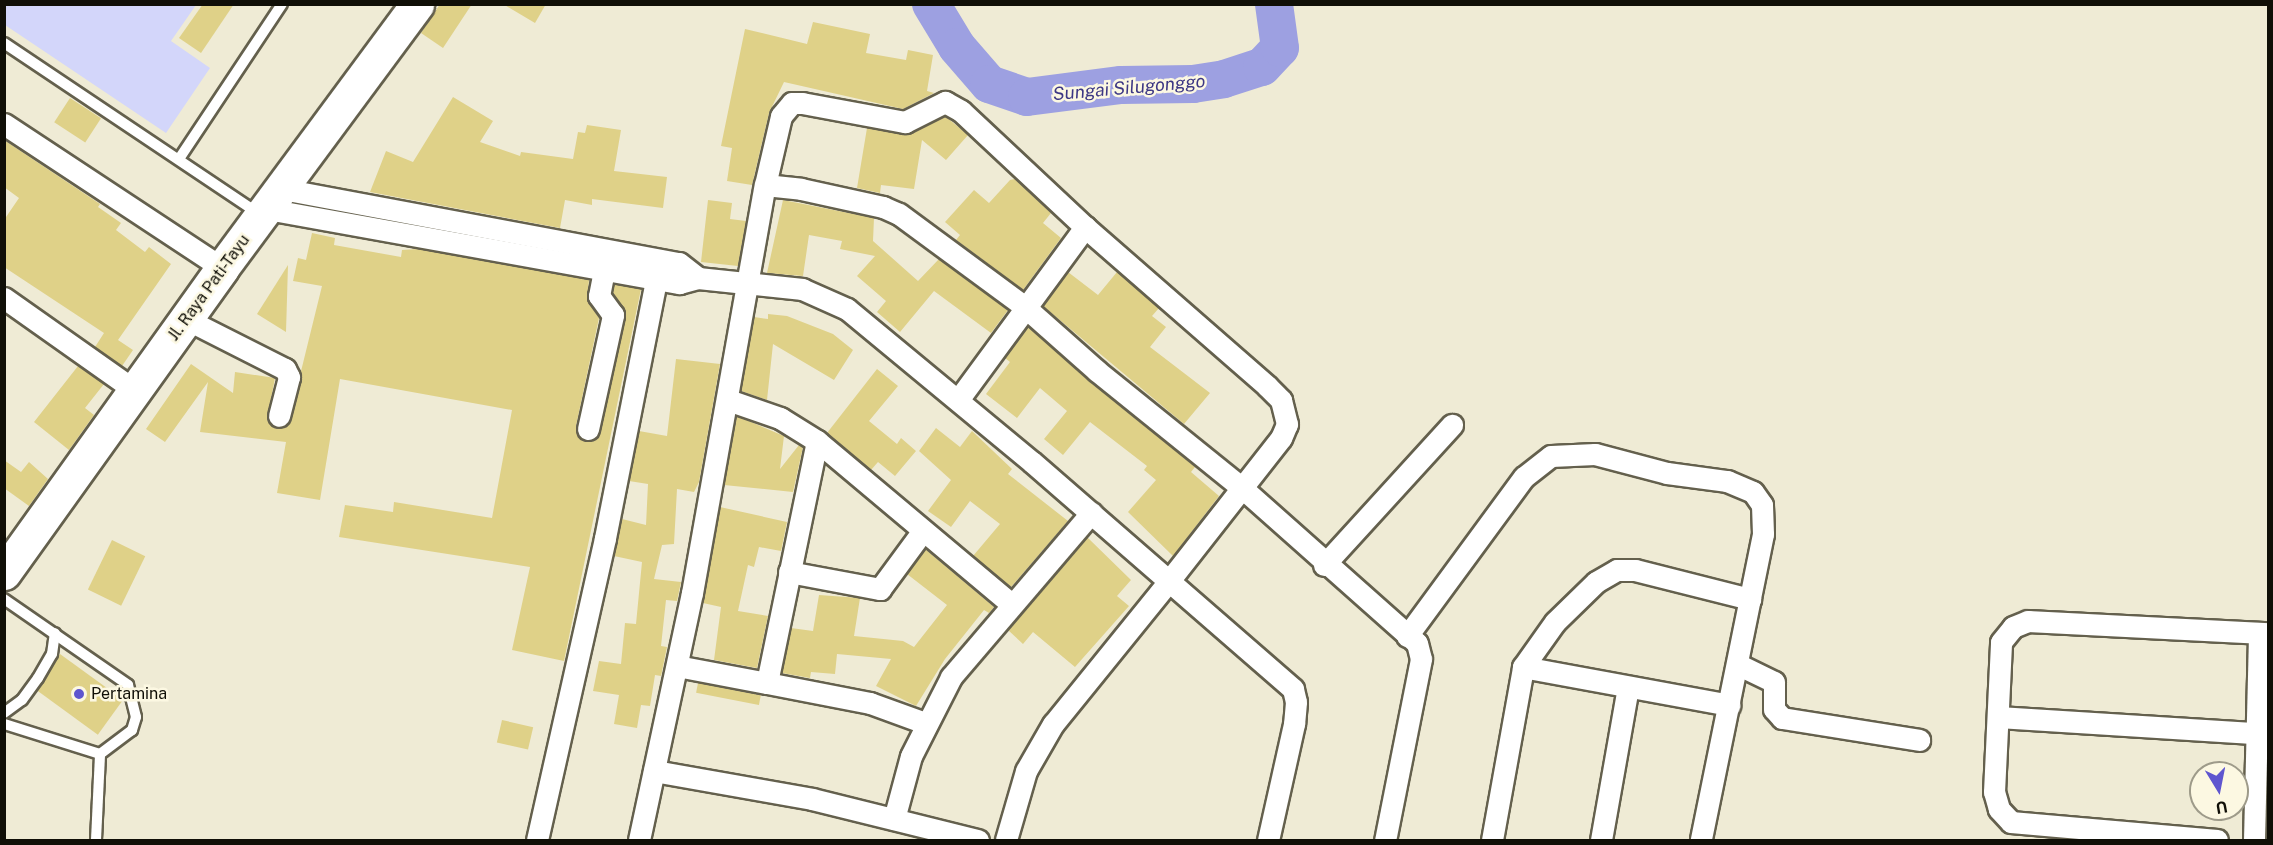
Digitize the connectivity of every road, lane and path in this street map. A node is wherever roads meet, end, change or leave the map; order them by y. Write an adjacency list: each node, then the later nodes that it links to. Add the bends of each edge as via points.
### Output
1 (282, 4): 5 (lane)
2 (417, 4): 7 (main road, Jl. Raya Pati-Tayu)
3 (4, 43): 5 (lane)
4 (4, 124): 10 (street)
5 (179, 159): 7 (lane)
6 (765, 186): 8 (street, via 782,116 792,104 905,122 945,102 961,111); 13 (street); 15 (street, via 785,185 899,214)
7 (270, 204): 9 (street); 10 (main road, Jl. Raya Pati-Tayu)
8 (1085, 227): 15 (street); 24 (street, via 1281,400 1287,424 1281,438)
9 (580, 257): 11 (street); 12 (street)
10 (222, 268): 16 (main road, Jl. Raya Pati-Tayu)
11 (658, 270): 12 (street); 13 (street, via 679,283 698,278); 53 (street, via 605,538)
12 (604, 271): 22 (street, via 599,296 613,315)
13 (748, 284): 18 (street); 19 (street, via 802,289 847,309)
14 (4, 298): 17 (street)
15 (1025, 308): 19 (street); 24 (street)
16 (186, 319): 17 (main road, Jl. Raya Pati-Tayu); 20 (street, via 285,369 290,377)
17 (136, 392): 29 (main road, Jl. Raya Pati-Tayu)
18 (728, 400): 23 (street, via 780,418); 38 (street)
19 (958, 400): 25 (street)
20 (279, 416)
21 (1452, 425): 27 (street)
22 (588, 429)
23 (817, 441): 26 (street); 28 (street)
24 (1241, 487): 27 (street); 30 (street)
25 (1091, 513): 30 (street); 33 (street)
26 (922, 532): 28 (street, via 880,589); 33 (street)
27 (1324, 565): 36 (street)
28 (789, 572): 40 (street)
29 (4, 573)
30 (1169, 581): 56 (street, via 1105,656 1037,748); 57 (street, via 1293,689 1294,724)
31 (4, 599): 34 (lane)
32 (1750, 599): 36 (street, via 1765,518 1753,492 1727,481 1667,472 1595,454 1568,453 1551,456 1524,477); 37 (street); 39 (street, via 1635,570 1617,570 1596,582 1555,622)
33 (1011, 604): 45 (street, via 951,677)
34 (55, 633): 43 (lane, via 52,654 38,678 22,700); 49 (lane, via 128,685 135,704 132,730)
35 (2264, 633): 44 (street, via 2028,621 2013,627 2001,642); 47 (street)
36 (1407, 636): 58 (street, via 1417,643 1421,658)
37 (1737, 664): 42 (street); 48 (street, via 1774,682 1774,709 1782,718)
38 (676, 666): 40 (street); 50 (street)
39 (1523, 668): 41 (street); 59 (street)
40 (767, 683): 45 (street, via 870,703)
41 (1628, 687): 42 (street); 60 (street)
42 (1730, 705): 61 (street)
43 (4, 713)
44 (1998, 717): 47 (street); 62 (street, via 1994,792 1999,809 2011,822)
45 (925, 723): 51 (street)
46 (4, 724): 49 (lane)
47 (2262, 734): 63 (street)
48 (1918, 740)
49 (100, 754): 52 (lane)
50 (654, 771): 51 (street); 54 (street)
51 (894, 819): 55 (street)
52 (96, 840)
53 (537, 840)
54 (639, 840)
55 (978, 840)
56 (1006, 840)
57 (1268, 840)
58 (1385, 840)
59 (1492, 840)
60 (1601, 840)
61 (1701, 840)
62 (2217, 840)
63 (2254, 840)

